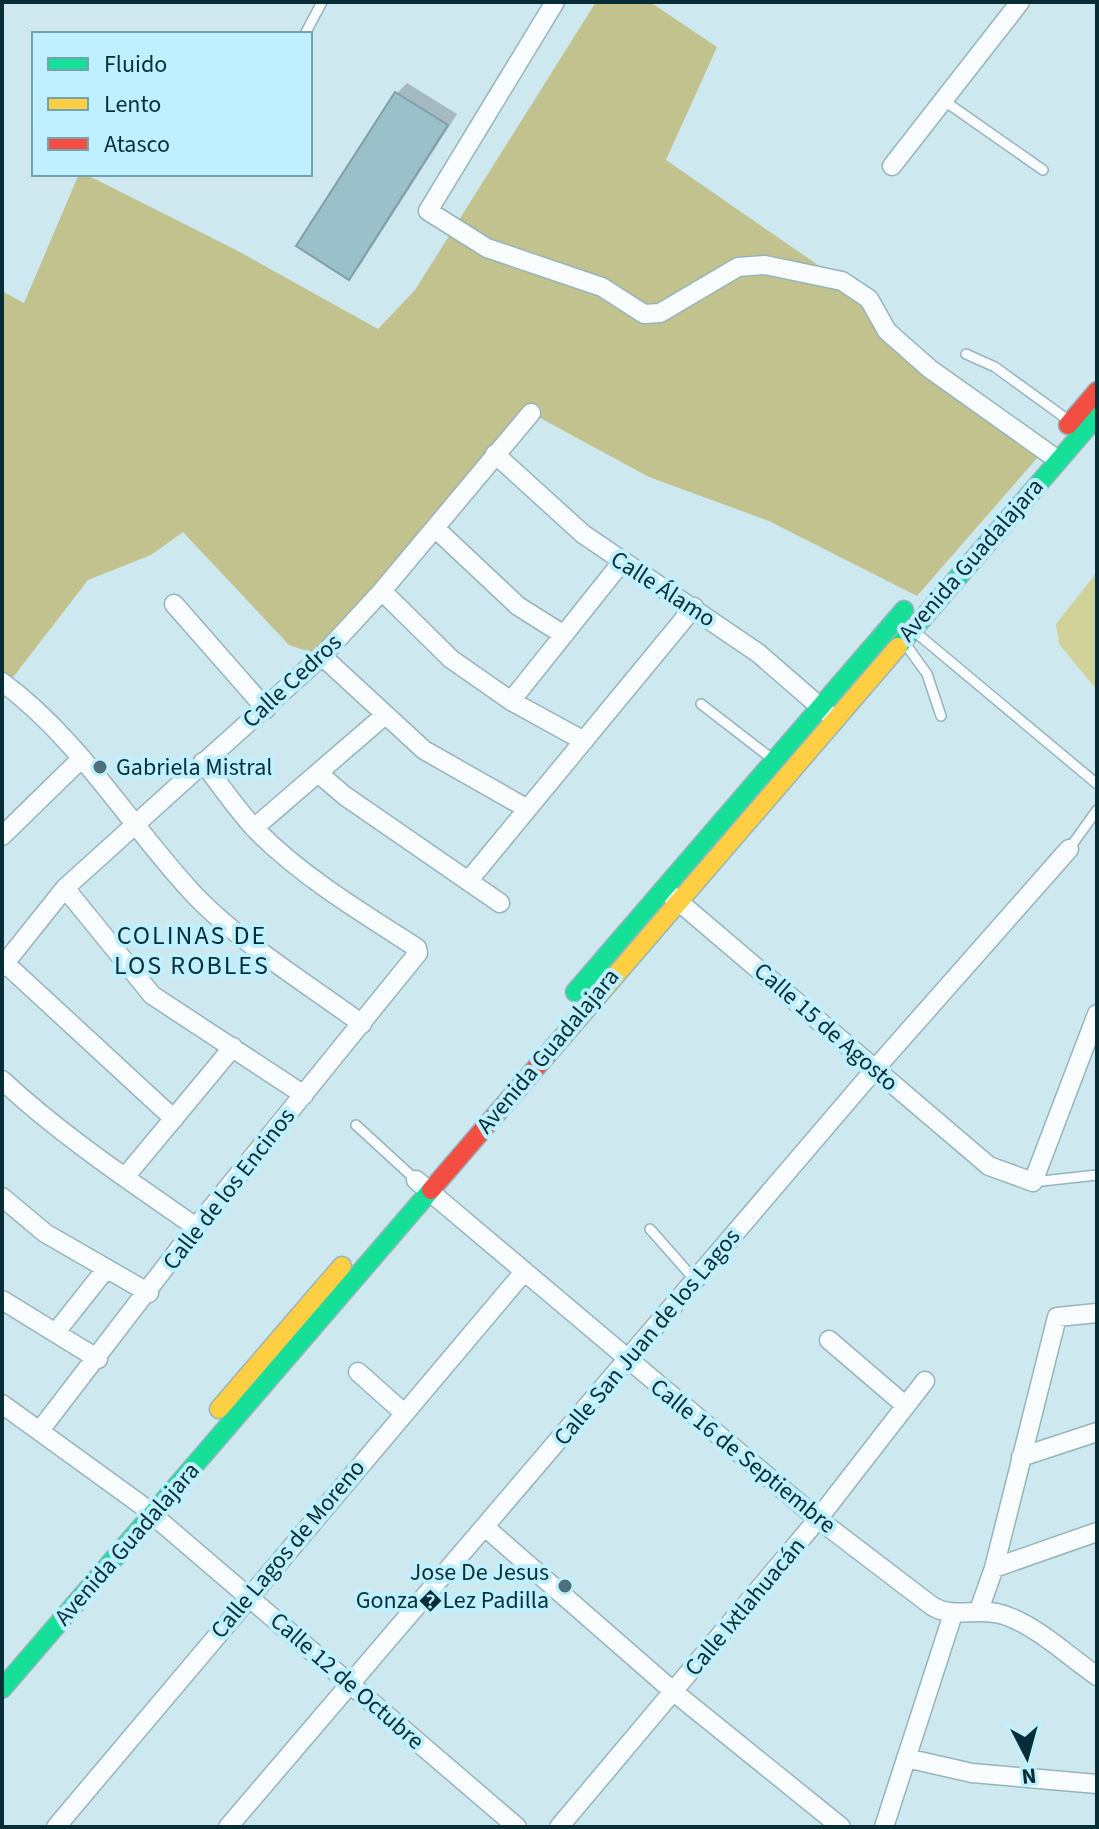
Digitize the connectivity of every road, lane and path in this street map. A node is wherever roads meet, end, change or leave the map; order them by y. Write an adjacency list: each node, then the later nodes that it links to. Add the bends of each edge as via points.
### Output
1 (322, 2): 4 (lane)
2 (555, 2): 14 (street, via 428,211 487,248 602,287 644,314 660,313 738,267 765,265 842,281 869,299 887,331 930,369)
3 (1020, 2): 5 (street)
4 (306, 32)
5 (943, 100): 6 (street); 7 (lane)
6 (892, 166)
7 (1043, 170)
8 (966, 354): 12 (lane, via 995,367)
9 (1097, 391): 12 (street, Avenida Guadalajara)
10 (531, 413): 13 (street, Calle Cedros)
11 (1097, 416): 12 (street, Avenida Guadalajara)
12 (1081, 431): 14 (street, Avenida Guadalajara)
13 (495, 454): 15 (street, Calle Cedros); 16 (street, Calle Álamo, via 565,520)
14 (1051, 455): 20 (street, Avenida Guadalajara); 26 (street, Avenida Guadalajara)
15 (435, 528): 17 (street, Calle Cedros); 21 (street, via 518,606)
16 (621, 563): 19 (street, Calle Álamo); 21 (street)
17 (382, 591): 22 (street, Calle Cedros); 24 (street, via 451,659)
18 (174, 604): 27 (street)
19 (694, 607): 26 (street, Calle Álamo); 31 (street)
20 (906, 634): 29 (lane); 30 (street, Avenida Guadalajara); 37 (lane)
21 (564, 635): 24 (street)
22 (322, 656): 27 (street, Calle Cedros); 28 (street)
23 (2, 682): 32 (street)
24 (511, 701): 31 (street)
25 (701, 704): 33 (lane)
26 (818, 706): 30 (street, Calle Álamo); 33 (street, Avenida Guadalajara)
27 (266, 709): 34 (street, Calle Cedros)
28 (385, 715): 35 (street); 41 (street, via 424,750)
29 (941, 716)
30 (835, 719): 36 (street, Avenida Guadalajara)
31 (584, 741): 41 (street)
32 (82, 758): 43 (street); 44 (street)
33 (772, 760): 36 (lane); 38 (street, Avenida Guadalajara)
34 (203, 762): 44 (street, Calle Cedros); 45 (street)
35 (318, 773): 45 (street); 48 (street)
36 (788, 774): 40 (street, Avenida Guadalajara)
37 (1097, 784)
38 (743, 794): 40 (street); 50 (street, Avenida Guadalajara)
39 (2, 807): 43 (street)
40 (758, 807): 50 (street, Avenida Guadalajara)
41 (526, 808): 48 (street)
42 (1097, 810): 47 (lane)
43 (17, 821): 46 (street)
44 (135, 827): 49 (street, Calle Cedros); 56 (street, via 209,909)
45 (254, 828): 56 (street, Calle de los Encinos, via 313,881 418,950)
46 (2, 836)
47 (1069, 849): 59 (street, Calle San Juan de los Lagos)
48 (469, 880): 51 (street)
49 (65, 888): 52 (street, Calle Cedros); 58 (street, via 152,995)
50 (670, 894): 53 (street, Avenida Guadalajara); 59 (street, Calle 15 de Agosto)
51 (500, 903)
52 (4, 965): 63 (street)
53 (591, 987): 54 (street, Avenida Guadalajara); 61 (street, Avenida Guadalajara)
54 (565, 1004)
55 (1096, 1017): 67 (street)
56 (362, 1024): 62 (street, Calle de los Encinos)
57 (535, 1039): 61 (street, Avenida Guadalajara)
58 (233, 1047): 62 (street); 63 (street)
59 (875, 1069): 67 (street, Calle 15 de Agosto, via 989,1166); 74 (street, Calle San Juan de los Lagos)
60 (2, 1081): 66 (street)
61 (512, 1081): 68 (street, Avenida Guadalajara)
62 (304, 1095): 70 (street, Calle de los Encinos)
63 (174, 1119): 66 (street)
64 (356, 1125): 68 (lane)
65 (1097, 1175): 67 (lane)
66 (125, 1177): 70 (street)
67 (1033, 1182)
68 (422, 1185): 73 (street, Calle 16 de Septiembre); 90 (street, Avenida Guadalajara)
69 (2, 1197): 72 (street, via 45,1233)
70 (196, 1227): 75 (street, Calle de los Encinos)
71 (650, 1229): 74 (lane)
72 (106, 1269): 75 (street); 78 (street)
73 (523, 1273): 81 (street, Calle 16 de Septiembre); 86 (street, Calle Lagos de Moreno)
74 (695, 1280): 81 (street, Calle San Juan de los Lagos)
75 (149, 1293): 80 (street, Calle de los Encinos)
76 (2, 1300): 78 (street)
77 (1097, 1313): 89 (street, via 1057,1317)
78 (56, 1332): 80 (street)
79 (829, 1340): 85 (street)
80 (98, 1359): 87 (street, Calle de los Encinos)
81 (627, 1360): 91 (street, Calle 16 de Septiembre); 92 (street, Calle San Juan de los Lagos)
82 (358, 1372): 86 (street)
83 (925, 1381): 85 (street, Calle Ixtlahuacán)
84 (2, 1404): 87 (street, Calle 12 de Octubre)
85 (906, 1406): 91 (street, Calle Ixtlahuacán)
86 (404, 1413): 95 (street, Calle Lagos de Moreno)
87 (41, 1429): 90 (street, Calle 12 de Octubre)
88 (1097, 1432): 89 (street)
89 (1021, 1457): 94 (street)
90 (146, 1510): 95 (street, Calle 12 de Octubre); 98 (street, Avenida Guadalajara); 101 (street, Avenida Guadalajara)
91 (818, 1519): 97 (street, Calle 16 de Septiembre, via 932,1606); 102 (street, Calle Ixtlahuacán)
92 (485, 1527): 100 (street, Calle San Juan de los Lagos); 102 (street)
93 (1097, 1532): 94 (street)
94 (994, 1568): 96 (street)
95 (247, 1596): 100 (street, Calle 12 de Octubre); 105 (street, Calle Lagos de Moreno)
96 (979, 1610): 97 (street); 99 (street, via 1010,1617)
97 (953, 1614): 103 (street)
98 (2, 1664)
99 (1097, 1676)
100 (349, 1684): 106 (street, Calle San Juan de los Lagos); 107 (street, Calle 12 de Octubre)
101 (2, 1689)
102 (674, 1692): 108 (street, Calle Ixtlahuacán); 109 (street)
103 (906, 1758): 104 (street, via 972,1773); 110 (street)
104 (1097, 1784)
105 (56, 1827)
106 (228, 1827)
107 (517, 1827)
108 (559, 1827)
109 (841, 1827)
110 (884, 1827)

